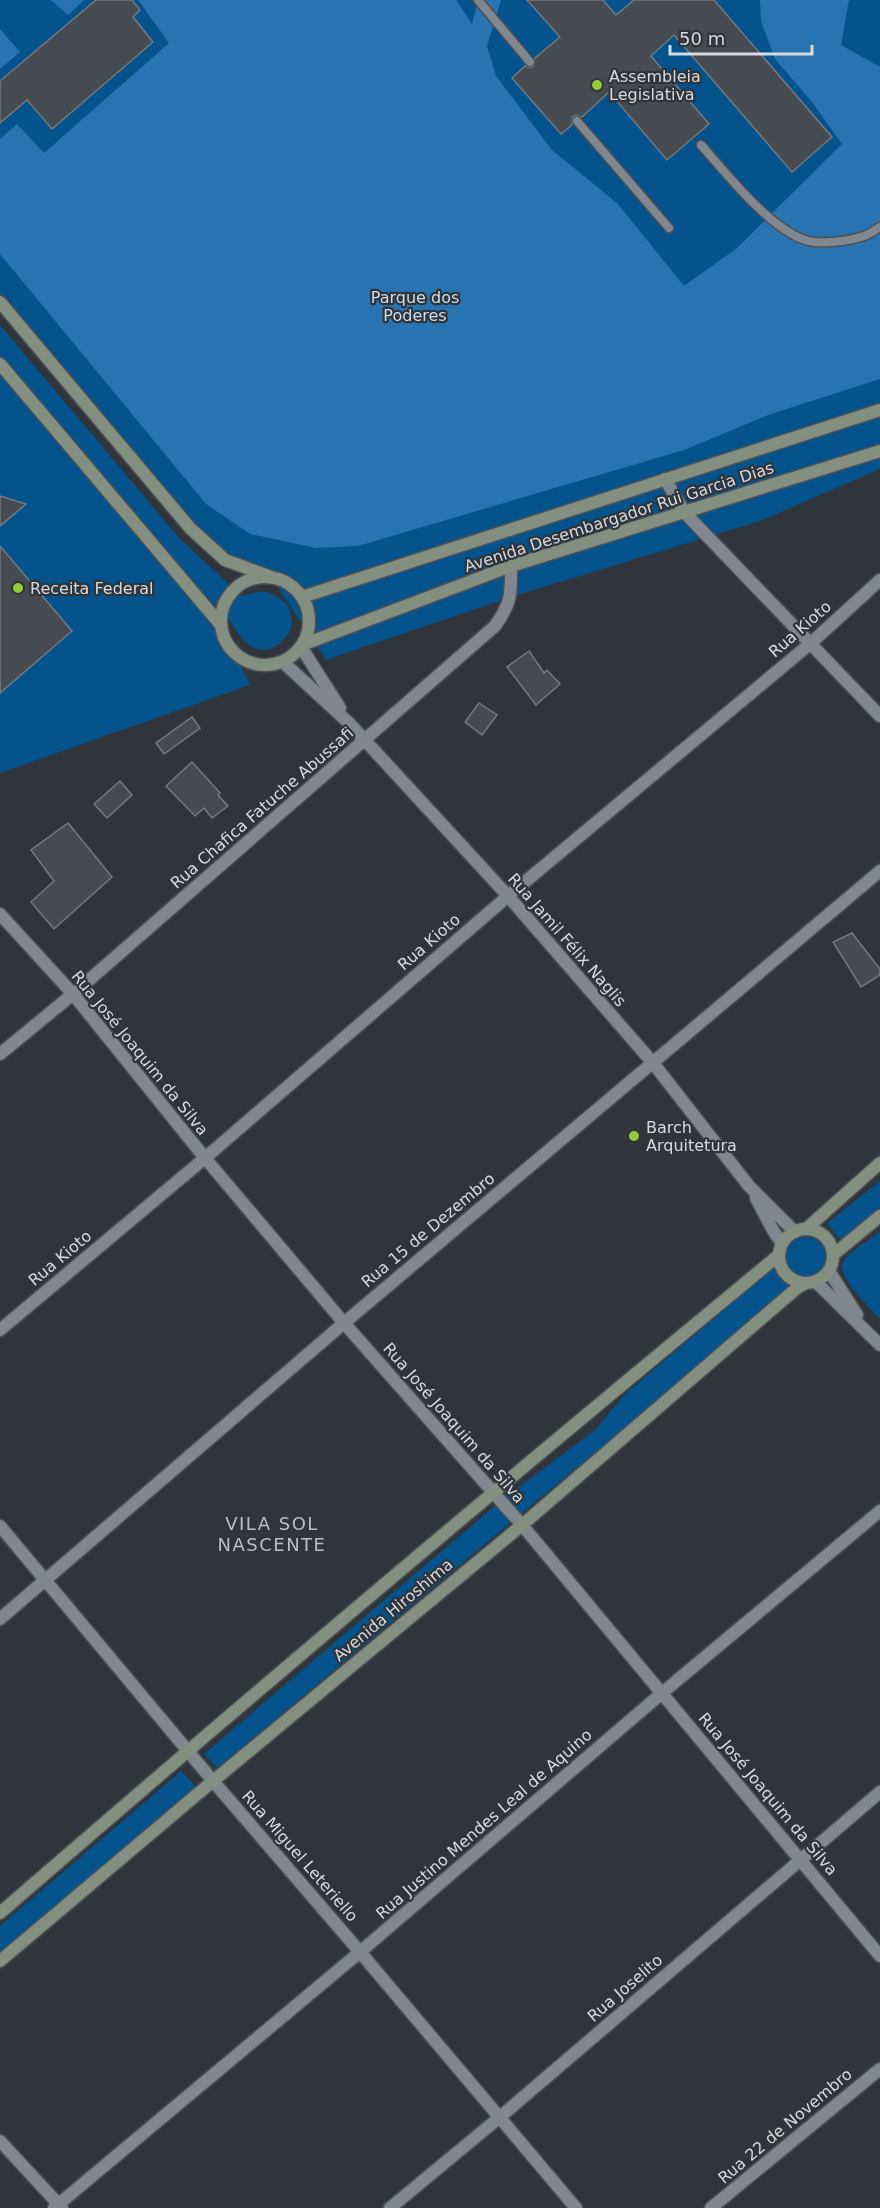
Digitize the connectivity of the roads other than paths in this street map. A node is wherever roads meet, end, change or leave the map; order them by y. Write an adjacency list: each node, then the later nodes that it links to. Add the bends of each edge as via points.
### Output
1 (478, 0): 2 (lane)
2 (530, 62)
3 (577, 121): 6 (lane)
4 (700, 145): 5 (lane, via 783,229 807,241 839,241 865,236)
5 (880, 227)
6 (669, 228)
7 (0, 302): 14 (main road, via 190,528 225,560)
8 (0, 364): 17 (main road)
9 (880, 410): 11 (main road, Avenida Desembargador Rui Garcia Dias)
10 (880, 451): 12 (main road, Avenida Desembargador Rui Garcia Dias)
11 (664, 479): 12 (street); 16 (main road, Avenida Desembargador Rui Garcia Dias)
12 (685, 513): 13 (main road, Avenida Desembargador Rui Garcia Dias); 18 (street)
13 (511, 566): 19 (main road, Avenida Desembargador Rui Garcia Dias); 23 (street, Rua Chafica Fatuche Abussafi, via 508,608 495,626)
14 (271, 577): 16 (main road, via 289,583); 17 (main road, via 255,578 229,595)
15 (880, 579): 18 (street, Rua Kioto)
16 (302, 597): 19 (main road, via 309,613 309,630)
17 (221, 625): 20 (main road, via 236,654 267,665)
18 (811, 643): 21 (street); 25 (street, Rua Kioto)
19 (301, 646): 20 (main road); 22 (street, Rua Jamil Félix Naglis)
20 (283, 662): 22 (street, Rua Jamil Félix Naglis)
21 (880, 716)
22 (350, 724): 23 (street, Rua Jamil Félix Naglis)
23 (365, 740): 25 (street, Rua Jamil Félix Naglis); 27 (street, Rua Chafica Fatuche Abussafi)
24 (880, 871): 29 (street, Rua 15 de Dezembro)
25 (508, 896): 29 (street, Rua Jamil Félix Naglis); 30 (street, Rua Kioto)
26 (0, 914): 27 (street, Rua José Joaquim da Silva)
27 (73, 994): 28 (street, Rua Chafica Fatuche Abussafi); 30 (street, Rua José Joaquim da Silva)
28 (0, 1054)
29 (652, 1063): 32 (street, Rua Jamil Félix Naglis); 39 (street, Rua 15 de Dezembro)
30 (205, 1158): 39 (street, Rua José Joaquim da Silva); 40 (street, Rua Kioto)
31 (880, 1163): 34 (main road)
32 (749, 1186): 34 (street, Rua Jamil Félix Naglis); 35 (street, Rua Jamil Félix Naglis)
33 (880, 1216): 36 (main road)
34 (801, 1231): 35 (main road); 36 (main road, via 821,1234)
35 (781, 1249): 38 (main road, via 784,1271 797,1282); 42 (main road, Avenida Hiroshima)
36 (833, 1255): 37 (main road)
37 (829, 1270): 38 (main road); 41 (street)
38 (811, 1282): 41 (street); 44 (main road, Avenida Hiroshima, via 797,1288)
39 (344, 1323): 42 (street, Rua José Joaquim da Silva); 46 (street, Rua 15 de Dezembro)
40 (0, 1330)
41 (876, 1340)
42 (492, 1492): 44 (street, Rua José Joaquim da Silva); 49 (main road, Avenida Hiroshima)
43 (880, 1511): 48 (street, Rua Justino Mendes Leal de Aquino)
44 (522, 1525): 48 (street, Rua José Joaquim da Silva); 50 (main road, Avenida Hiroshima)
45 (0, 1526): 46 (street, Rua Miguel Leteriello)
46 (46, 1580): 47 (street, Rua 15 de Dezembro); 49 (street, Rua Miguel Leteriello)
47 (0, 1619)
48 (662, 1693): 52 (street, Rua José Joaquim da Silva); 54 (street, Rua Justino Mendes Leal de Aquino)
49 (188, 1750): 50 (street, Rua Miguel Leteriello); 53 (main road, Avenida Hiroshima)
50 (213, 1781): 54 (street, Rua Miguel Leteriello); 56 (main road, Avenida Hiroshima)
51 (880, 1792): 52 (street, Rua Joselito)
52 (800, 1859): 55 (street, Rua José Joaquim da Silva); 58 (street, Rua Joselito)
53 (0, 1913)
54 (360, 1952): 58 (street, Rua Miguel Leteriello); 60 (street, Rua Justino Mendes Leal de Aquino)
55 (880, 1956)
56 (0, 1961)
57 (880, 2069): 63 (street, Rua 22 de Novembro)
58 (500, 2117): 61 (street, Rua Joselito); 62 (street, Rua Miguel Leteriello)
59 (0, 2141): 60 (street)
60 (58, 2207)
61 (390, 2208)
62 (576, 2208)
63 (711, 2208)

